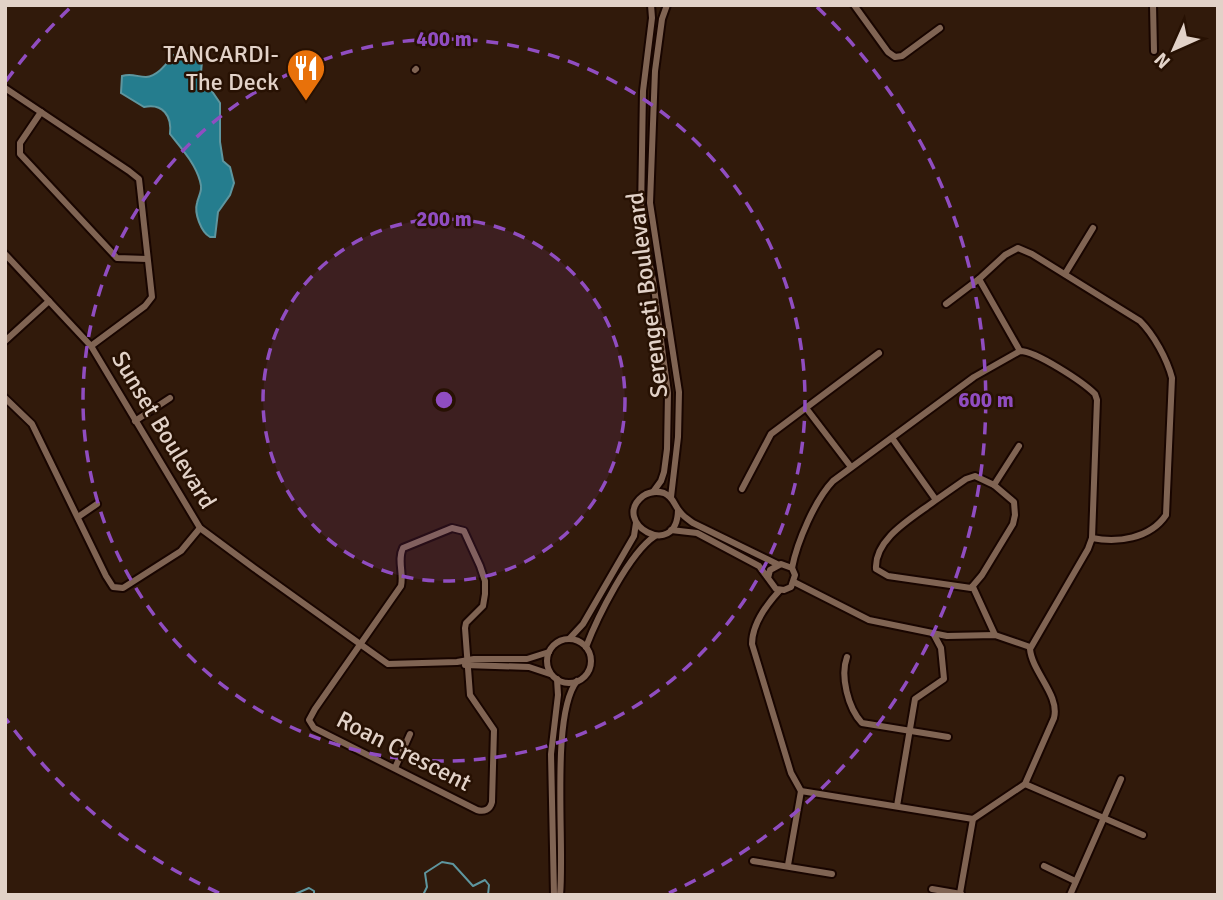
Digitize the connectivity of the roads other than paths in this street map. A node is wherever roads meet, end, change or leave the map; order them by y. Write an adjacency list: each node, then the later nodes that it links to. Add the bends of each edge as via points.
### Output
1 (651, 5): 29 (street, Serengeti Boulevard, via 643,91 641,212 668,407 664,472)
2 (667, 5): 30 (street, Serengeti Boulevard, via 655,71 650,203 679,392)
3 (854, 5): 5 (street, via 895,57)
4 (1153, 5): 6 (street)
5 (940, 28)
6 (1154, 51)
7 (5, 88): 8 (street)
8 (41, 112): 11 (street, via 139,180); 11 (street, via 20,143 20,154 117,258)
9 (1093, 228): 12 (street)
10 (5, 254): 14 (street, Sunset Boulevard)
11 (148, 259): 17 (street, via 151,300)
12 (1065, 274): 13 (street, via 1018,248); 39 (street, via 1140,321 1172,378 1168,512 1159,523 1126,540)
13 (979, 279): 15 (street); 18 (street)
14 (49, 301): 16 (street); 17 (street, Sunset Boulevard)
15 (946, 304)
16 (5, 341)
17 (91, 346): 23 (street, Sunset Boulevard)
18 (1020, 351): 24 (street, via 974,377); 39 (street, via 1038,357 1096,397)
19 (879, 353): 22 (street)
20 (5, 398): 34 (street, via 32,424)
21 (170, 398): 23 (street)
22 (806, 408): 26 (street); 28 (street, via 771,434)
23 (135, 421): 36 (street, Sunset Boulevard)
24 (892, 438): 26 (street); 31 (street)
25 (1019, 446): 27 (street)
26 (851, 467): 41 (street, via 826,488)
27 (994, 485): 31 (street, via 972,476); 46 (street, via 1012,498 1015,515)
28 (742, 489)
29 (653, 492): 30 (street); 35 (street, via 638,501)
30 (671, 497): 33 (street)
31 (936, 500): 46 (street, via 888,539 876,569 888,576)
32 (97, 504): 34 (street)
33 (678, 510): 37 (street); 40 (street)
34 (78, 517): 36 (street, via 110,585 117,589 181,551)
35 (636, 522): 38 (street); 52 (street, via 634,536 583,624)
36 (200, 528): 53 (street, Sunset Boulevard)
37 (671, 530): 38 (street); 40 (street, via 691,531)
38 (655, 536): 54 (street, via 634,557)
39 (1092, 538): 56 (street)
40 (732, 548): 42 (street); 44 (street, via 759,566)
41 (795, 551): 42 (street); 43 (street)
42 (779, 564): 43 (street); 44 (street, via 770,570)
43 (792, 568): 45 (street)
44 (769, 581): 47 (street); 48 (street)
45 (794, 582): 47 (street); 49 (street, via 869,620)
46 (973, 587): 50 (street)
47 (780, 590): 48 (street)
48 (769, 601): 69 (street, via 752,644 791,773)
49 (933, 633): 51 (street); 55 (street)
50 (995, 635): 51 (street); 56 (street)
51 (947, 636): 55 (street)
52 (570, 638): 54 (street); 57 (street, via 555,643)
53 (361, 645): 59 (street, Sunset Boulevard, via 396,665); 59 (street, Roan Crescent, via 401,586 402,548 457,527 467,536 485,581 485,602 465,628); 66 (street, Roan Crescent, via 310,715 310,724)
54 (586, 647): 62 (street, via 591,665)
55 (941, 648): 63 (street, via 944,679 915,699)
56 (1030, 648): 68 (street, via 1056,713)
57 (549, 652): 60 (street); 61 (street, via 547,661)
58 (846, 657): 63 (street, via 843,674 859,720)
59 (467, 663): 60 (street); 66 (street, Roan Crescent, via 470,695 494,730 489,808 477,810)
60 (497, 663): 61 (street, via 536,667)
61 (554, 677): 62 (street); 81 (street, via 558,695 551,754)
62 (577, 681): 82 (street, via 568,697 562,743)
63 (911, 731): 65 (street); 70 (street)
64 (410, 734): 66 (street)
65 (948, 737)
66 (395, 768)
67 (1121, 779): 71 (street)
68 (1025, 784): 71 (street); 72 (street)
69 (801, 791): 70 (street); 75 (street)
70 (897, 806): 72 (street)
71 (1105, 818): 73 (street); 78 (street)
72 (973, 819): 80 (street)
73 (1143, 835)
74 (753, 861): 75 (street)
75 (788, 865): 77 (street)
76 (1044, 866): 78 (street)
77 (832, 874)
78 (1075, 881): 83 (street)
79 (932, 890): 80 (street)
80 (962, 894)
81 (554, 895)
82 (560, 895)
83 (1070, 895)

